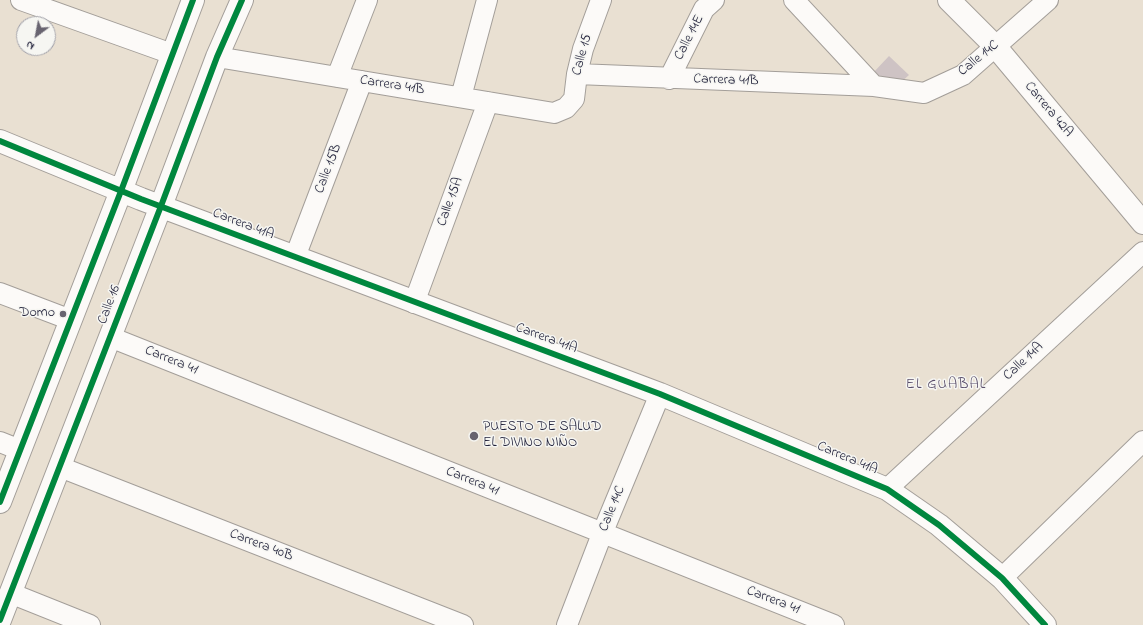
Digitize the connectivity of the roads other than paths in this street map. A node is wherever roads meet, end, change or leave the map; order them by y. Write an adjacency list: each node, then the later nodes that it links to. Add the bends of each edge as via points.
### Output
1 (22, 0): 12 (street)
2 (193, 0): 12 (street)
3 (242, 0): 13 (street, Calle 16)
4 (367, 0): 15 (street)
5 (487, 0): 19 (street)
6 (600, 0): 14 (street, Calle 15)
7 (714, 0): 16 (street, Calle 14E, via 704,9)
8 (794, 0): 18 (street)
9 (949, 0): 11 (street, Carrera 42A)
10 (1048, 0): 11 (street, Calle 14C)
11 (995, 46): 18 (street, Calle 14C, via 963,75 924,93); 25 (street, Carrera 42A)
12 (172, 54): 23 (street)
13 (217, 57): 15 (street, Carrera 41B); 24 (street, Calle 16)
14 (577, 74): 16 (street, Carrera 41B); 21 (street, Calle 15, via 574,99)
15 (337, 77): 17 (street, Carrera 41B)
16 (669, 79): 18 (street, Carrera 41B)
17 (362, 81): 19 (street, Carrera 41B); 27 (street, Calle 15B)
18 (874, 86)
19 (461, 97): 20 (street, Carrera 41B)
20 (488, 102): 21 (street, Carrera 41B, via 554,113); 29 (street, Calle 15A)
21 (566, 108)
22 (0, 141): 23 (street, Carrera 41A)
23 (121, 191): 24 (street, Carrera 41A); 30 (street)
24 (161, 206): 27 (street, Carrera 41A); 31 (street, Calle 16)
25 (1143, 223)
26 (1143, 252): 37 (street, Calle 14A)
27 (295, 257): 29 (street, Carrera 41A)
28 (0, 293): 30 (street)
29 (414, 302): 32 (street, Carrera 41A)
30 (71, 320): 35 (street)
31 (110, 337): 36 (street, Calle 16); 39 (street, Carrera 41)
32 (660, 394): 37 (street, Carrera 41A); 39 (street, Calle 14C)
33 (1143, 441): 40 (street)
34 (0, 442): 35 (street)
35 (20, 450): 38 (street)
36 (60, 467): 41 (street, Calle 16); 44 (street, Carrera 40B)
37 (887, 489): 40 (street, Carrera 41A, via 939,525)
38 (0, 502)
39 (602, 534): 45 (street, Calle 14C); 46 (street, Carrera 41)
40 (1002, 578): 47 (street, Carrera 41A)
41 (10, 593): 42 (street, Calle 16); 43 (street)
42 (0, 620)
43 (90, 625)
44 (463, 625)
45 (567, 625)
46 (834, 625)
47 (1045, 625)

